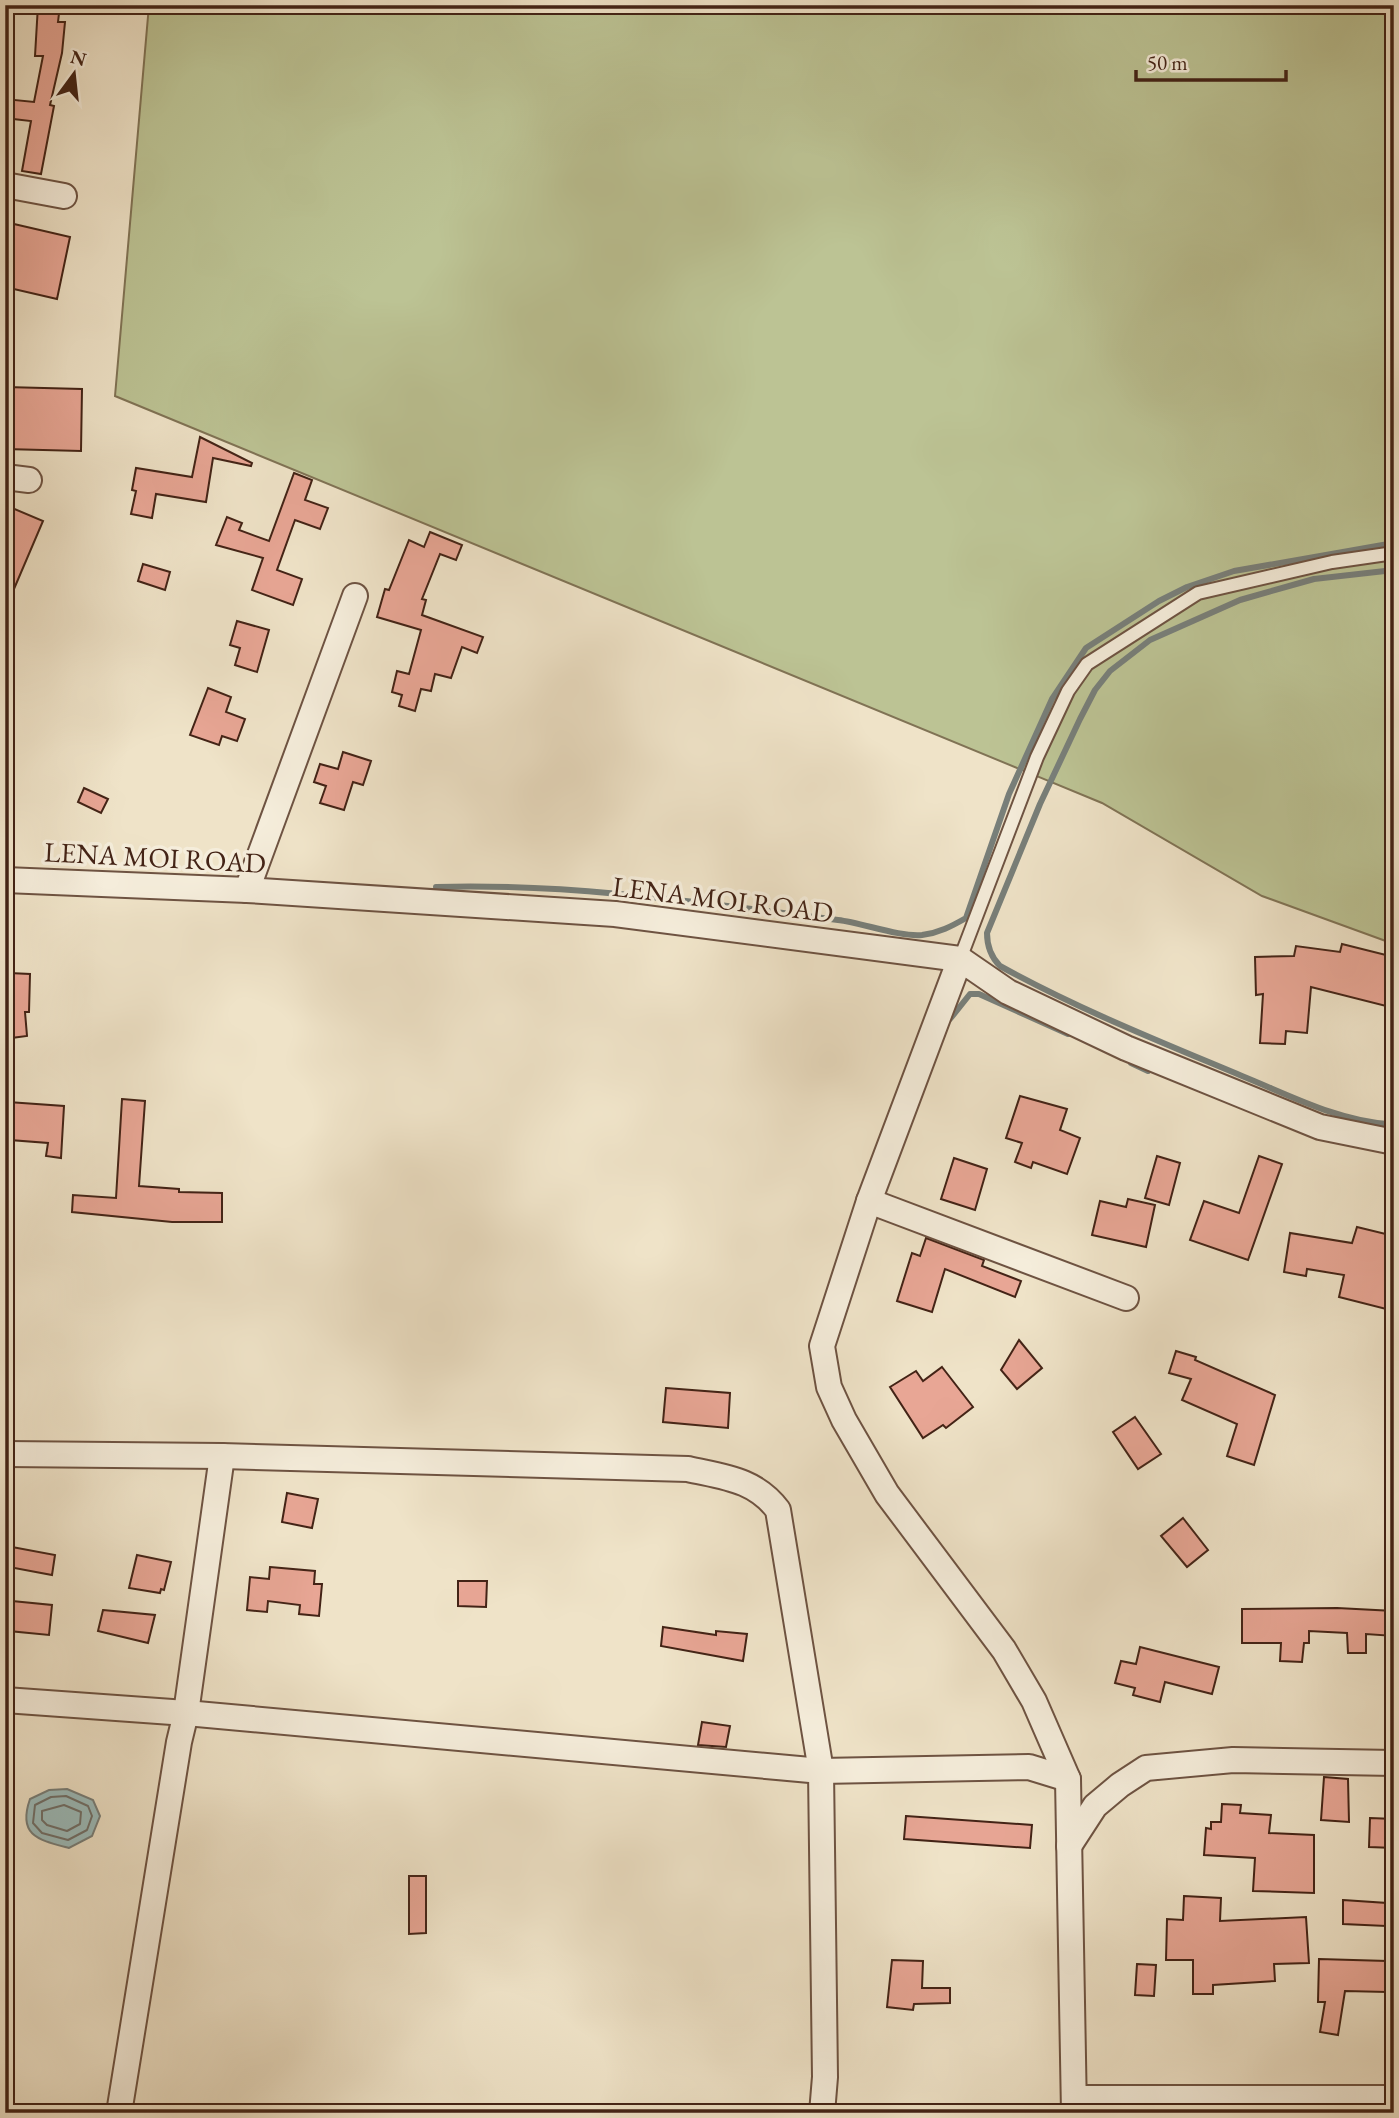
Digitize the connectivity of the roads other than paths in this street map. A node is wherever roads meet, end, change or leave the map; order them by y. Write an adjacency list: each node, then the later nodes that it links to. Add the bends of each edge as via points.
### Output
1 (5, 185): 2 (street)
2 (64, 196)
3 (1394, 554): 7 (lane, via 1332,562 1198,593 1087,664 1068,691 1037,757)
4 (355, 596): 6 (street)
5 (5, 880): 6 (street, LENA MOI ROAD)
6 (247, 890): 7 (street, LENA MOI ROAD, via 615,914)
7 (960, 959): 8 (street, LENA MOI ROAD, via 1008,992 1125,1048 1321,1127); 9 (street)
8 (1394, 1142)
9 (869, 1201): 10 (street); 17 (street, via 822,1346 829,1387 887,1494 1004,1650 1034,1700)
10 (1126, 1298)
11 (5, 1454): 12 (street)
12 (222, 1456): 14 (street); 16 (street, via 688,1469 752,1485 778,1510)
13 (5, 1700): 14 (street)
14 (186, 1713): 16 (street); 21 (street)
15 (1394, 1763): 18 (street, via 1233,1760 1146,1769 1095,1806)
16 (821, 1771): 17 (street, via 1029,1768); 22 (street)
17 (1068, 1779): 18 (street)
18 (1069, 1846): 20 (street)
19 (1394, 2098): 20 (street)
20 (1074, 2105)
21 (119, 2113)
22 (822, 2113)

